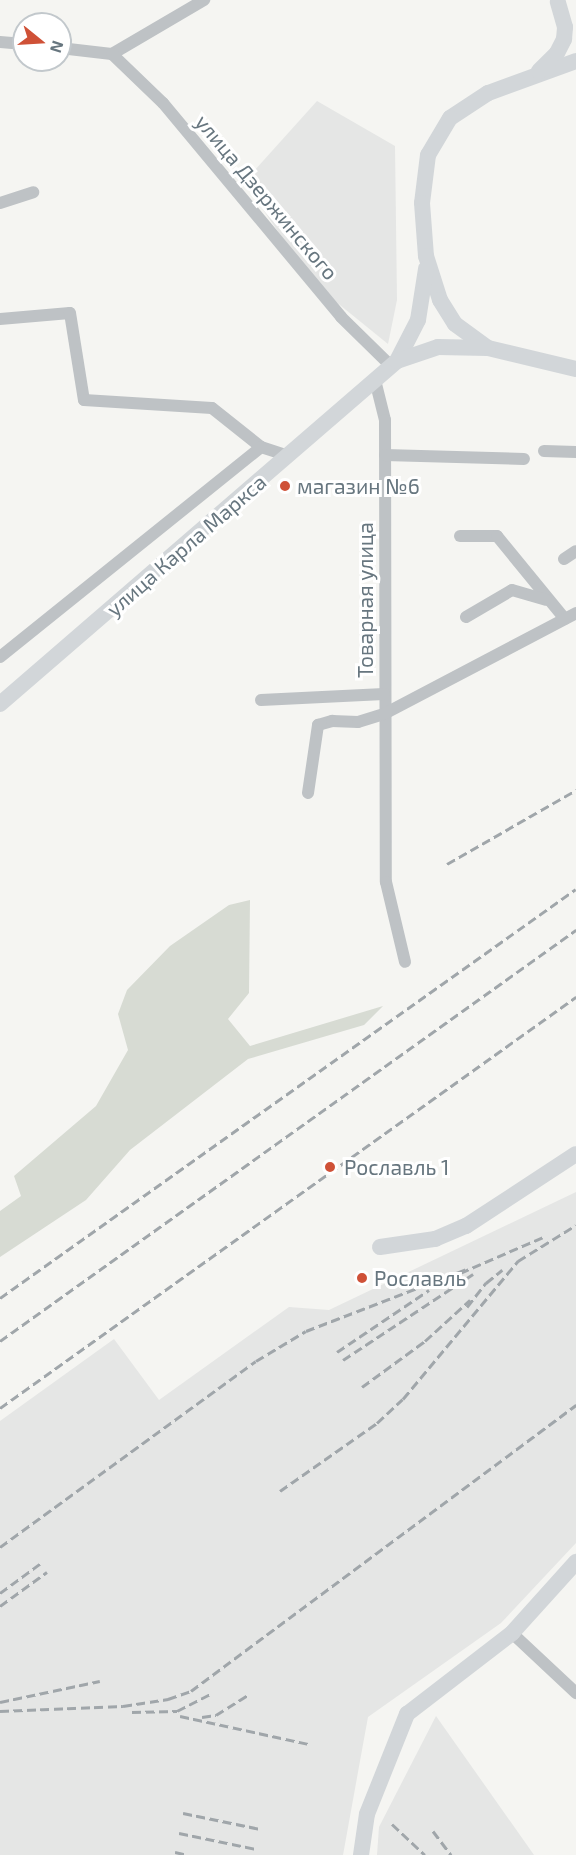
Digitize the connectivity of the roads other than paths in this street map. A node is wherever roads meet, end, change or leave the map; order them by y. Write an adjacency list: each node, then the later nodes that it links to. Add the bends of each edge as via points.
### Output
1 (201, 1): 5 (street)
2 (557, 1): 3 (main road); 7 (main road, via 565,27 564,39 557,53)
3 (576, 14)
4 (72, 49): 5 (street)
5 (112, 54): 13 (street, улица Дзержинского, via 163,103 341,317)
6 (576, 62): 7 (main road)
7 (533, 75): 10 (main road, via 470,103 437,135 423,174)
8 (33, 192): 9 (street)
9 (0, 203)
10 (426, 256): 12 (main road, via 446,312 463,333); 13 (main road, улица Карла Маркса, via 418,320)
11 (0, 319): 16 (street, via 70,314 84,400 212,408)
12 (488, 348): 13 (main road, улица Карла Маркса, via 438,346); 14 (main road)
13 (394, 364): 15 (main road, улица Карла Маркса)
14 (576, 369)
15 (375, 380): 19 (street, Товарная улица, via 384,410); 20 (main road, улица Карла Маркса)
16 (261, 447): 20 (street); 28 (street, улица Карла Маркса)
17 (544, 451): 18 (street)
18 (576, 452)
19 (385, 455): 21 (street); 29 (street, Товарная улица)
20 (288, 456): 31 (main road, улица Карла Маркса)
21 (524, 459)
22 (460, 536): 25 (street, via 497,536)
23 (576, 551): 24 (street)
24 (564, 559)
25 (546, 600): 26 (street); 27 (street, via 512,590)
26 (571, 616): 32 (street)
27 (466, 617)
28 (0, 657)
29 (384, 694): 30 (street); 32 (street, Товарная улица)
30 (261, 700)
31 (0, 704)
32 (384, 714): 33 (street, via 358,722 332,721 318,726); 34 (street, Товарная улица, via 386,882)
33 (308, 793)
34 (405, 962)
35 (576, 1154): 36 (main road, via 466,1226 435,1239)
36 (380, 1246)
37 (576, 1562): 38 (main road)
38 (512, 1633): 39 (street); 40 (main road, via 407,1714 367,1814)
39 (576, 1693)
40 (361, 1855)

